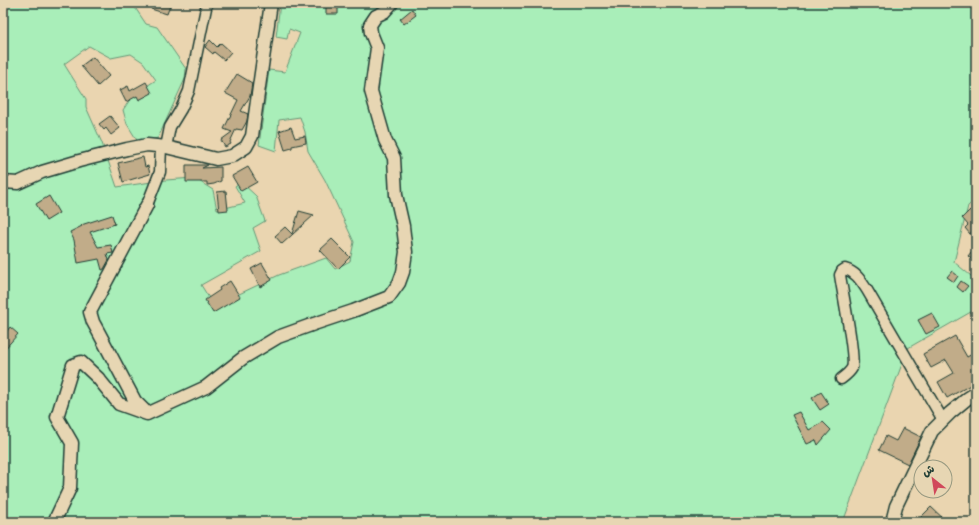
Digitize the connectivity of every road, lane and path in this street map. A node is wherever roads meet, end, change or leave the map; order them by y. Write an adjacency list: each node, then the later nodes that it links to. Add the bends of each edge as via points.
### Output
1 (207, 3): 4 (street, via 189,91 170,127)
2 (272, 3): 4 (street, via 252,136 246,147 232,156 216,159)
3 (392, 3): 9 (street, via 376,16 370,25 377,48 372,91 385,140 394,158 396,195 406,252 399,283 389,297 278,337 243,358 206,387)
4 (164, 146): 5 (street, via 127,149 42,172 18,183); 6 (street, via 160,172)
5 (3, 182)
6 (147, 205): 9 (street, via 90,312 98,333 135,402)
7 (841, 379): 10 (street, via 852,368 853,361 840,276 845,269 859,278 867,290)
8 (976, 393): 10 (street)
9 (147, 414): 11 (street, via 119,404 81,362 73,365 57,417 72,443 70,488)
10 (943, 420): 12 (street, via 932,431 896,506)
11 (54, 522)
12 (892, 522)

